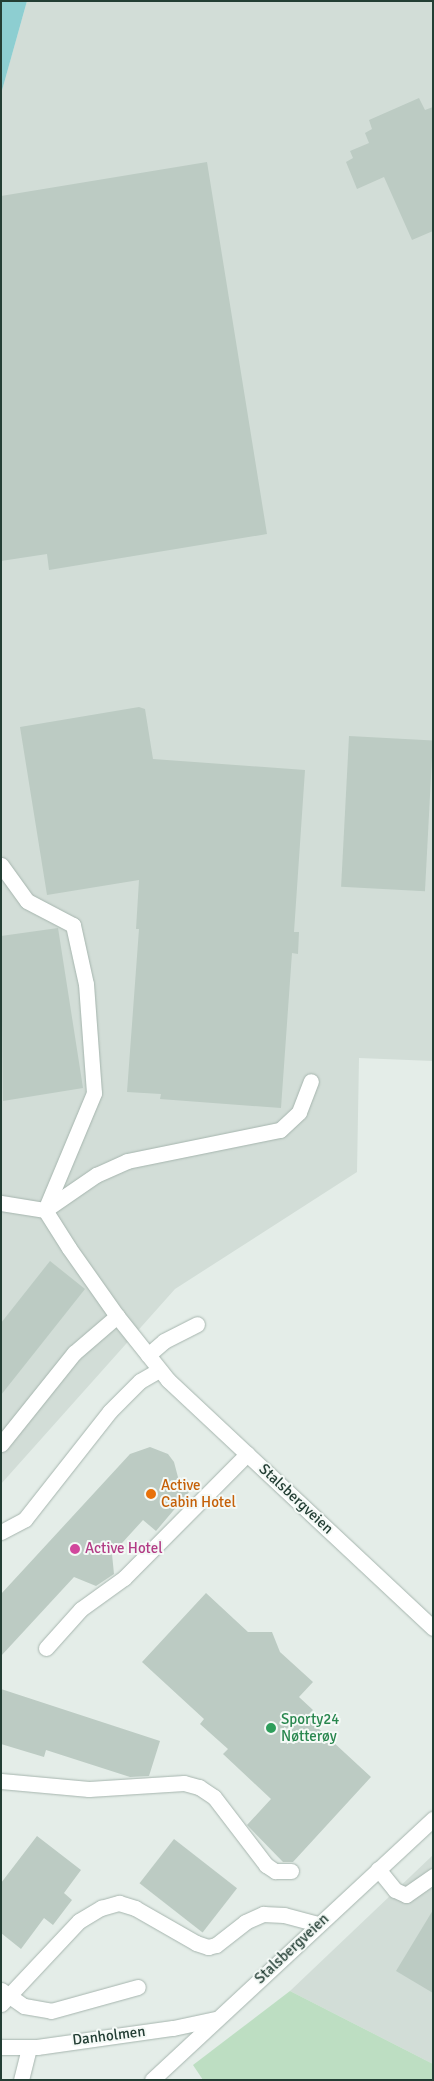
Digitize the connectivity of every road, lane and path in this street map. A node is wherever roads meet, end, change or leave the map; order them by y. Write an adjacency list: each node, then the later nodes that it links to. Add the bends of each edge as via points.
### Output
1 (1, 865): 4 (street, via 27,901 72,925 86,984 94,1093)
2 (312, 1081): 4 (street, via 299,1112 280,1130 127,1161 96,1175)
3 (1, 1203): 4 (street)
4 (45, 1210): 5 (street, Stalsbergveien)
5 (117, 1316): 7 (street, Stalsbergveien); 9 (street, via 74,1353)
6 (197, 1324): 7 (street, via 164,1341)
7 (148, 1355): 8 (street, Stalsbergveien)
8 (159, 1370): 10 (street, Stalsbergveien); 11 (street, via 140,1381 110,1411 25,1519)
9 (1, 1444)
10 (247, 1454): 12 (street, Stalsbergveien); 13 (street, via 124,1578 81,1609)
11 (1, 1532)
12 (433, 1628)
13 (46, 1648)
14 (1, 1781): 17 (street, via 88,1789 184,1784 199,1787 214,1797 266,1865 275,1871)
15 (433, 1819): 16 (street, Stalsbergveien)
16 (378, 1869): 18 (street, via 394,1890 406,1895); 19 (street, Stalsbergveien)
17 (291, 1870)
18 (433, 1876)
19 (318, 1924): 21 (street, via 284,1915 263,1914 245,1922 216,1946 208,1947 135,1908 119,1903 101,1908 79,1921); 22 (street, Stalsbergveien)
20 (138, 1987): 21 (street, via 51,2011 24,2006)
21 (3, 1996)
22 (217, 2019): 24 (street, Danholmen); 26 (street, Stalsbergveien)
23 (1, 2047): 24 (street, Danholmen)
24 (29, 2047): 25 (street)
25 (21, 2080)
26 (152, 2080)

